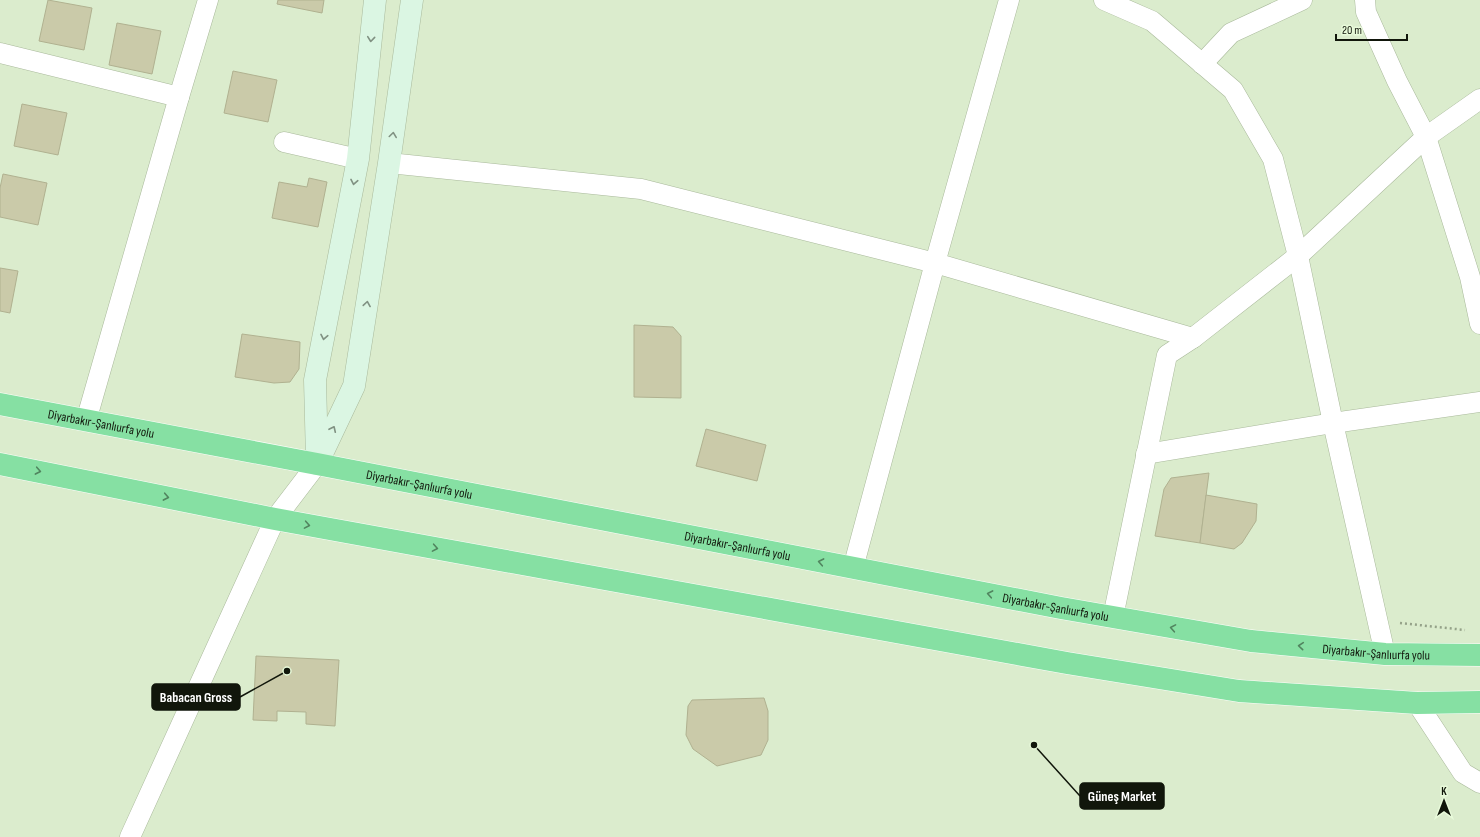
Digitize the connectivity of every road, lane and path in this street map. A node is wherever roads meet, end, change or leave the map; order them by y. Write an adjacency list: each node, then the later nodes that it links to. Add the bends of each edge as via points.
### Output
1 (208, 0): 10 (street)
2 (375, 0): 14 (street, one-way to 14)
3 (412, 0): 15 (street, one-way to 3)
4 (1009, 0): 17 (street)
5 (1104, 0): 9 (street, via 1152,21)
6 (1302, 0): 9 (street, via 1231,33)
7 (1365, 0): 12 (street, via 1366,12)
8 (0, 53): 10 (street)
9 (1202, 64): 16 (street, via 1233,90 1273,159)
10 (179, 97): 22 (street)
11 (1480, 99): 12 (street)
12 (1426, 137): 16 (street); 18 (street, via 1470,277)
13 (284, 142): 14 (street)
14 (358, 159): 26 (street, one-way to 26, via 315,380)
15 (389, 163): 17 (street, via 641,189); 26 (street, one-way to 15, via 354,386)
16 (1298, 256): 19 (street); 23 (street)
17 (935, 264): 19 (street); 28 (street)
18 (1480, 324)
19 (1193, 338): 24 (street, via 1166,354)
20 (1480, 402): 23 (street)
21 (0, 404): 22 (highway, Diyarbakır-Şanlıurfa yolu)
22 (86, 421): 26 (highway, Diyarbakır-Şanlıurfa yolu)
23 (1333, 423): 24 (street); 30 (street)
24 (1146, 454): 29 (street)
25 (0, 464): 27 (highway, one-way to 27)
26 (317, 464): 27 (street); 28 (highway, Diyarbakır-Şanlıurfa yolu, one-way to 26)
27 (275, 519): 35 (highway, one-way to 35, via 1238,691); 37 (street)
28 (853, 568): 29 (highway, Diyarbakır-Şanlıurfa yolu, one-way to 28)
29 (1113, 617): 32 (highway, Diyarbakır-Şanlıurfa yolu, one-way to 29, via 1251,641)
30 (1378, 620): 31 (path); 32 (street)
31 (1470, 630)
32 (1385, 654): 33 (highway, Diyarbakır-Şanlıurfa yolu)
33 (1480, 655)
34 (1480, 702): 35 (highway)
35 (1416, 703): 36 (street, via 1463,773)
36 (1480, 783)
37 (130, 837)

